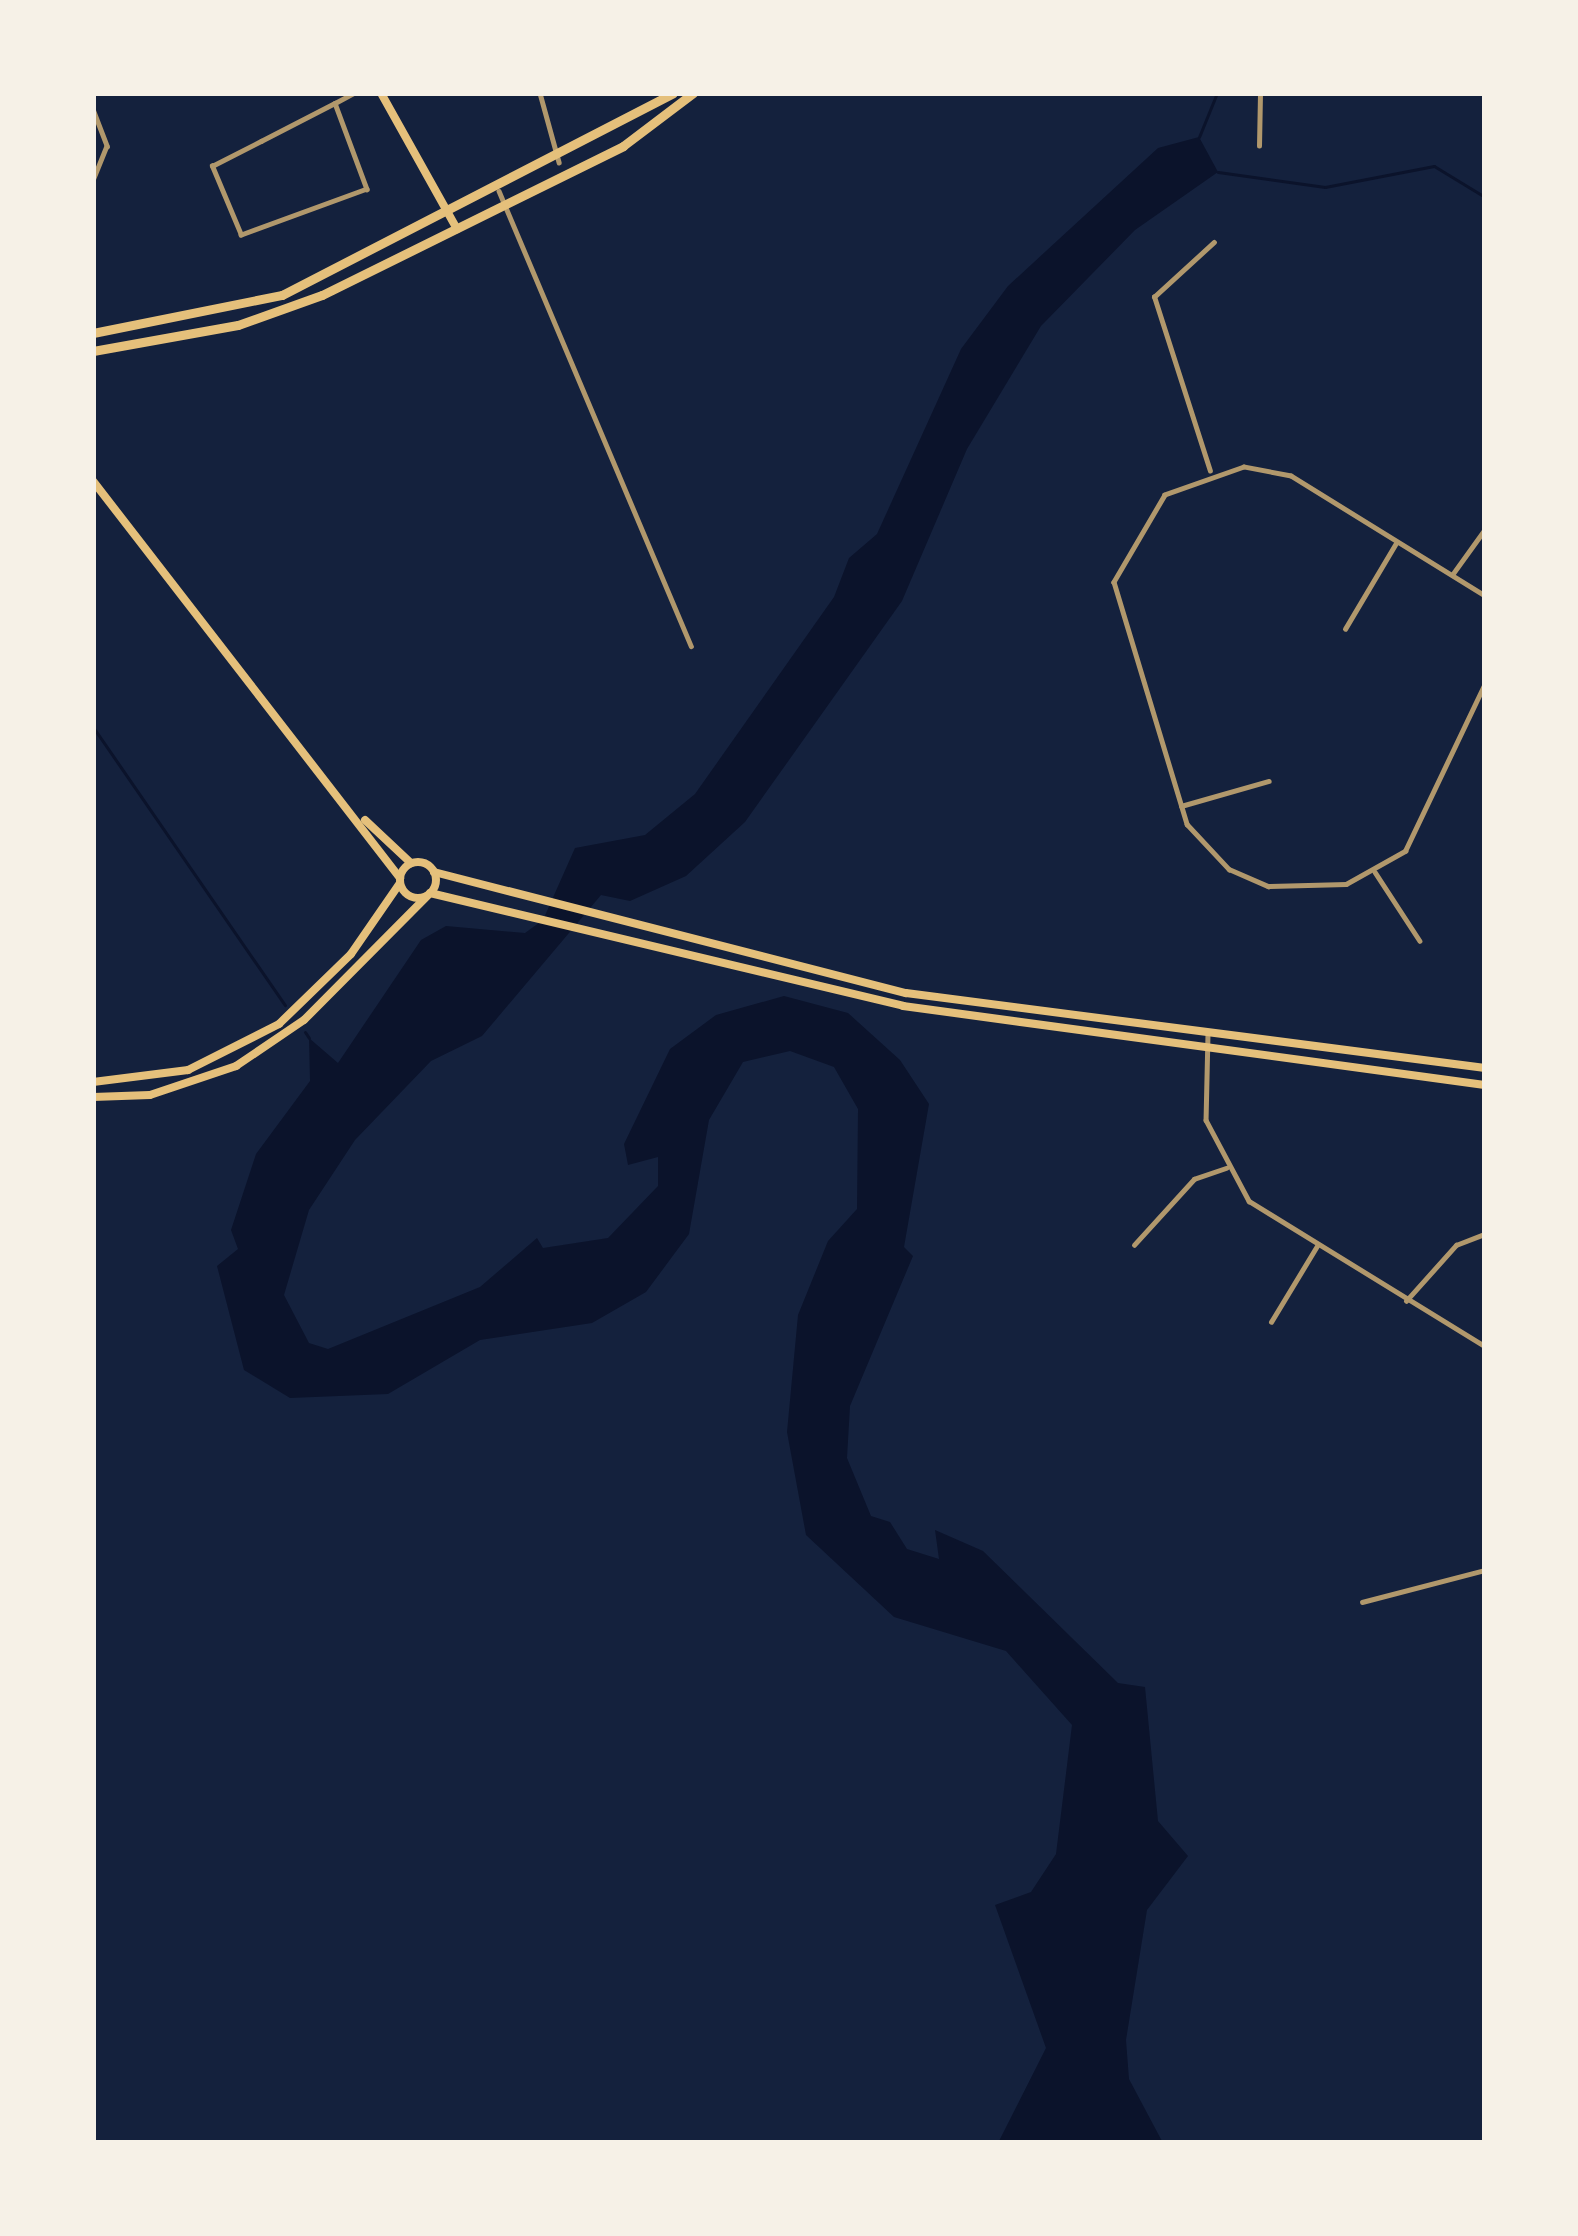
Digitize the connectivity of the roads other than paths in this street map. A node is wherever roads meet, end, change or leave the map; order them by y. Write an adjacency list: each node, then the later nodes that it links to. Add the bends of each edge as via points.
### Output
1 (354, 93): 7 (street)
2 (381, 93): 14 (main road)
3 (540, 93): 10 (street)
4 (673, 93): 10 (highway)
5 (693, 93): 13 (highway, via 646,133)
6 (1260, 93): 9 (street)
7 (335, 103): 7 (street, via 212,166 241,235 367,189)
8 (93, 110): 11 (street, via 107,146)
9 (1259, 146)
10 (559, 161): 12 (highway)
11 (93, 180)
12 (499, 191): 13 (street); 14 (highway)
13 (506, 205): 15 (highway); 26 (street)
14 (449, 215): 15 (main road); 17 (highway, via 256,306)
15 (457, 229): 18 (highway, via 272,315)
16 (1214, 242): 19 (street, via 1154,297 1178,346 1173,383)
17 (93, 333)
18 (93, 351)
19 (1210, 471): 22 (street, via 1266,468); 29 (street, via 1149,511 1114,582)
20 (95, 481): 30 (main road)
21 (1485, 529): 23 (street)
22 (1396, 543): 23 (street); 25 (street)
23 (1452, 575): 24 (street)
24 (1485, 596)
25 (1346, 629)
26 (692, 646)
27 (1485, 683): 33 (street, via 1424,827)
28 (1269, 781): 29 (street)
29 (1181, 806): 33 (street, via 1200,844 1268,886 1329,888)
30 (359, 816): 31 (main road); 34 (main road)
31 (411, 863): 32 (main road); 34 (main road)
32 (434, 872): 35 (main road); 37 (main road)
33 (1376, 872): 36 (street)
34 (400, 881): 35 (main road); 42 (main road, via 352,954 279,1024 188,1070)
35 (429, 895): 38 (main road); 44 (main road, via 304,1020 236,1066 150,1095)
36 (1420, 941)
37 (857, 982): 38 (main road); 39 (main road)
38 (854, 996): 40 (main road)
39 (1208, 1033): 40 (street); 41 (main road)
40 (1208, 1048): 43 (main road); 45 (street, via 1204,1080)
41 (1485, 1068)
42 (93, 1082)
43 (1485, 1084)
44 (93, 1097)
45 (1226, 1168): 47 (street, via 1194,1179); 48 (street, via 1249,1201)
46 (1485, 1234): 49 (street, via 1456,1245)
47 (1134, 1245)
48 (1317, 1246): 49 (street); 50 (street)
49 (1406, 1301): 51 (street)
50 (1271, 1322)
51 (1485, 1346)
52 (1485, 1570): 53 (street)
53 (1362, 1601)

